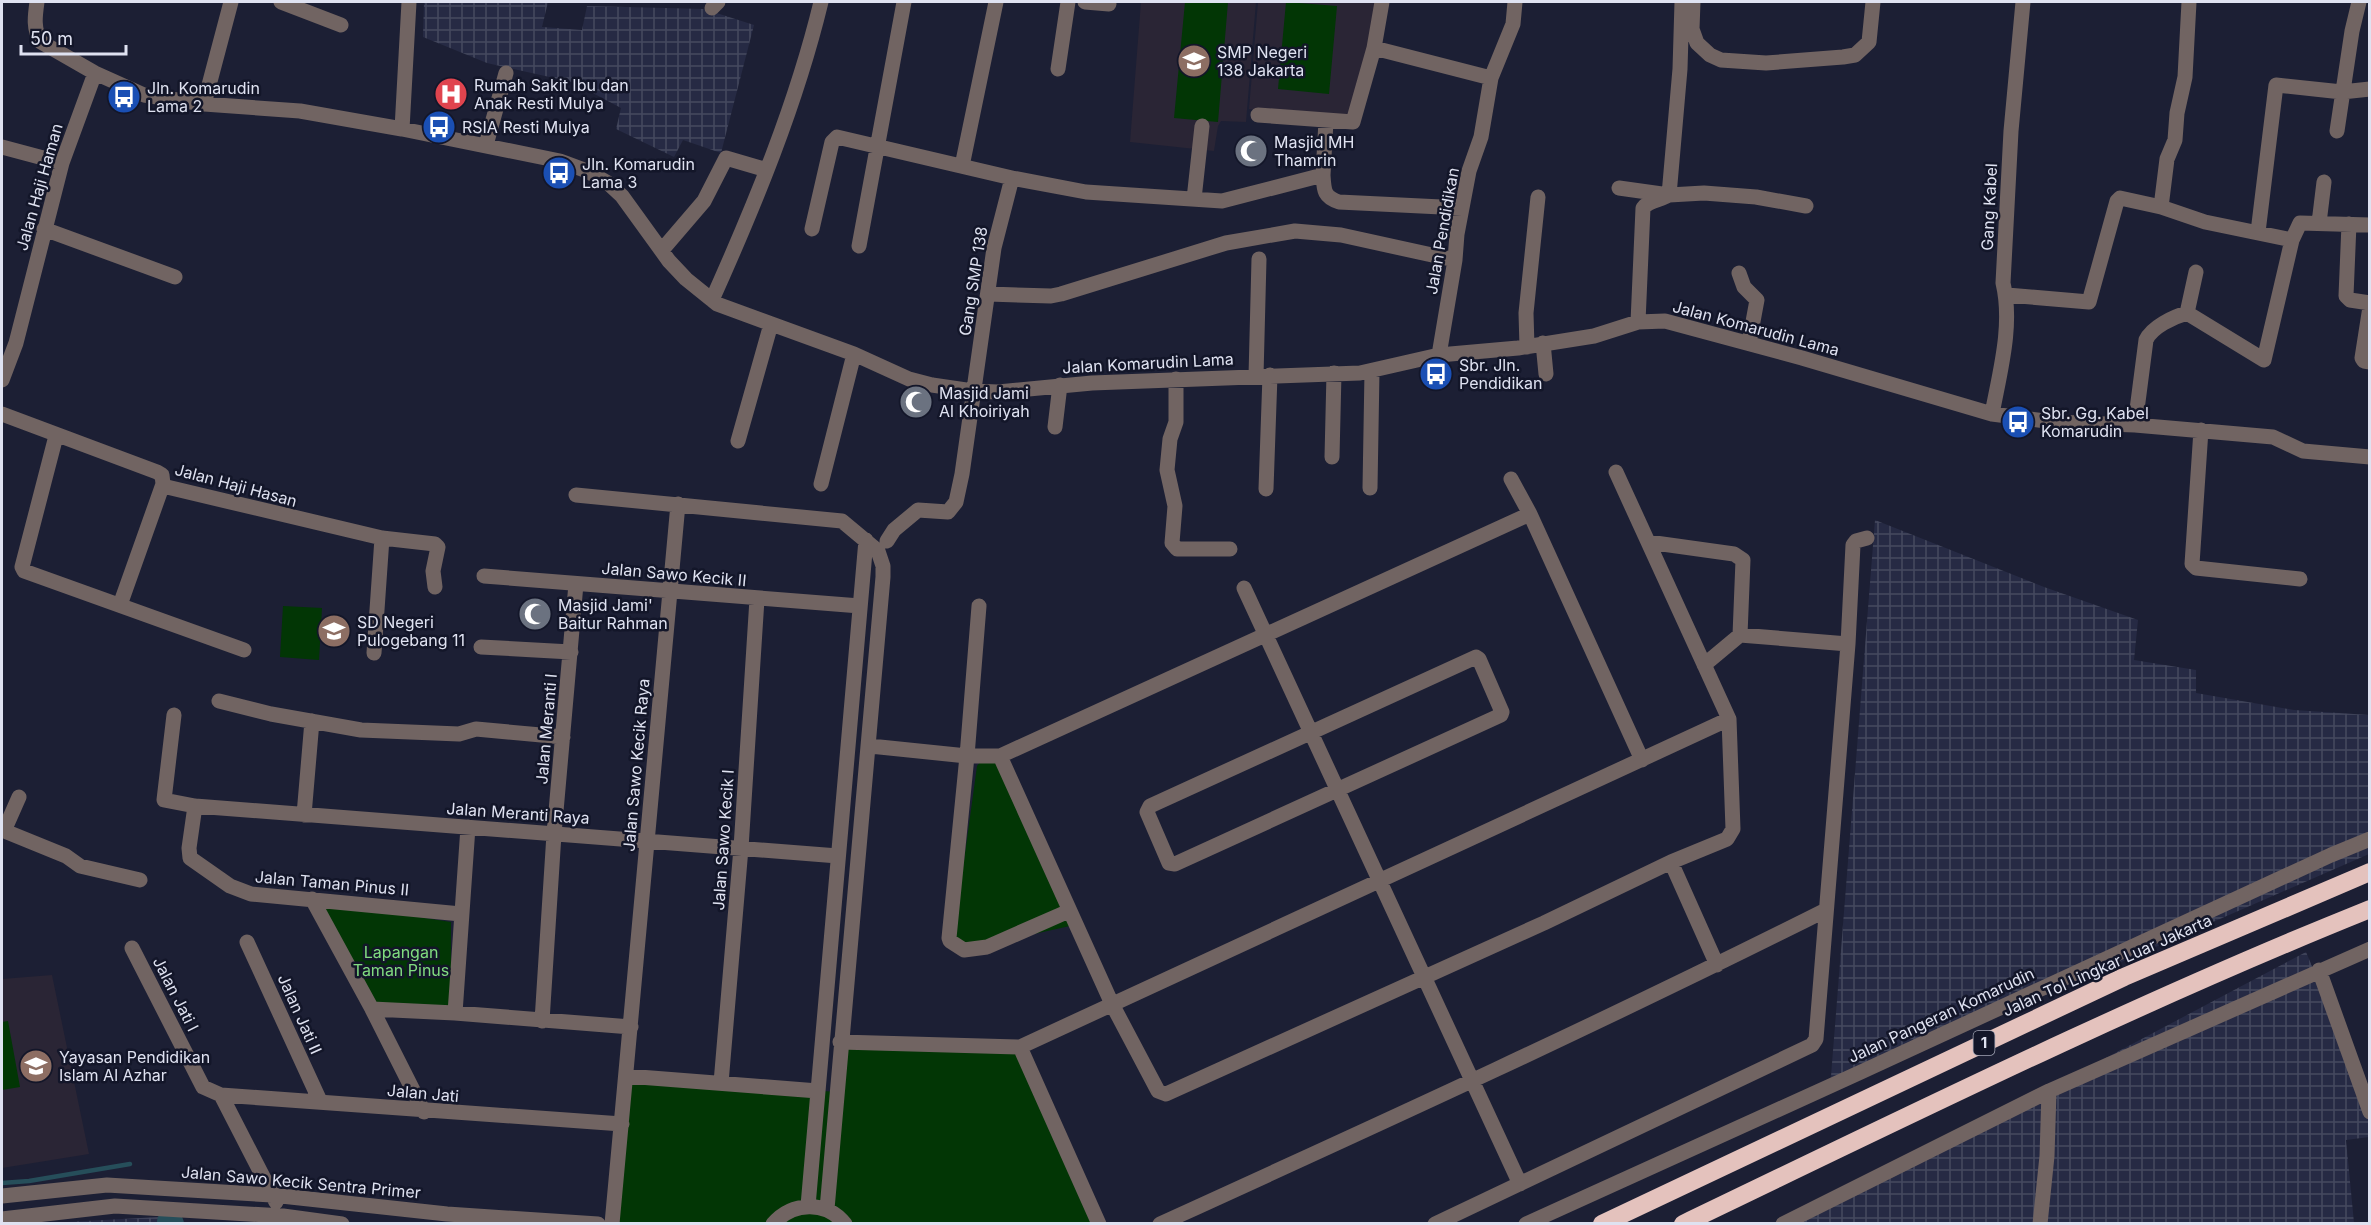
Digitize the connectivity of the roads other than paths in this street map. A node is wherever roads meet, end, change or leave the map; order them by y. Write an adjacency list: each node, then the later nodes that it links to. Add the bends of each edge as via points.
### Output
1 (37, 2): 22 (street, Jalan Komarudin Lama, via 35,22 41,42)
2 (231, 2): 27 (street)
3 (281, 2): 19 (street)
4 (409, 2): 31 (street)
5 (821, 2): 38 (street)
6 (904, 2): 35 (street)
7 (996, 2): 37 (street)
8 (1068, 2): 21 (street)
9 (1085, 2): 18 (street)
10 (1382, 2): 20 (street)
11 (1515, 2): 24 (street, Jalan Pendidikan, via 1513,24)
12 (1682, 2): 43 (street)
13 (1693, 2): 14 (street, via 1692,29 1697,43 1710,55 1721,60 1766,63 1855,55 1869,42)
14 (1873, 2)
15 (2023, 2): 64 (street, Gang Kabel, via 2011,131 2003,283)
16 (2189, 2): 47 (street, via 2185,77)
17 (2359, 2): 26 (street)
18 (1109, 4)
19 (341, 25)
20 (1374, 48): 24 (street); 29 (street, via 1354,120)
21 (1058, 69)
22 (95, 73): 27 (street, Jalan Komarudin Lama, via 144,95); 36 (street, Jalan Haji Haman)
23 (506, 73): 33 (street)
24 (1491, 78): 48 (street, Jalan Pendidikan, via 1481,137)
25 (2370, 89): 26 (street)
26 (2343, 92): 32 (street); 54 (street, via 2276,85)
27 (204, 104): 31 (street, Jalan Komarudin Lama, via 300,111)
28 (1258, 115): 29 (street)
29 (1326, 121): 39 (street)
30 (1202, 126): 45 (street)
31 (402, 129): 33 (street, Jalan Komarudin Lama)
32 (2337, 130)
33 (486, 145): 57 (street, Jalan Komarudin Lama, via 560,161 597,176 622,196)
34 (2, 147): 36 (street)
35 (878, 148): 37 (street); 53 (street, via 834,138); 56 (street)
36 (62, 164): 52 (street, Jalan Haji Haman)
37 (962, 166): 40 (street)
38 (767, 170): 57 (street, via 726,158 704,201); 65 (street)
39 (1323, 175): 45 (street, via 1222,201); 48 (street, via 1324,194 1339,202)
40 (1012, 178): 45 (street, via 1086,192); 63 (street, Gang SMP 138, via 994,248)
41 (2324, 182): 49 (street)
42 (1619, 188): 43 (street)
43 (1669, 195): 46 (street, via 1756,197); 68 (street, via 1642,208)
44 (1538, 197): 73 (street, via 1526,313)
45 (1194, 199)
46 (1806, 206)
47 (2161, 207): 54 (street, via 2205,222); 64 (street, via 2126,198 2117,201 2090,302)
48 (1462, 208): 59 (street, Jalan Pendidikan)
49 (2319, 223): 50 (street); 55 (street, via 2300,223)
50 (2349, 224): 51 (street); 66 (street, via 2346,296)
51 (2370, 225)
52 (44, 229): 62 (street); 70 (street, Jalan Haji Haman)
53 (812, 229)
54 (2258, 232): 55 (street)
55 (2292, 240): 67 (street, via 2264,360)
56 (859, 246)
57 (662, 250): 65 (street, Jalan Komarudin Lama, via 686,279)
58 (1259, 259): 80 (street)
59 (1455, 260): 63 (street, via 1341,235 1295,231 1226,243 1061,294); 75 (street, Jalan Pendidikan)
60 (2196, 272): 67 (street)
61 (1739, 273): 72 (street, via 1744,287 1757,300)
62 (175, 277)
63 (988, 294): 84 (street, Gang SMP 138)
64 (2007, 295): 86 (street, Gang Kabel, via 2004,350)
65 (712, 300): 69 (street, Jalan Komarudin Lama)
66 (2370, 305): 76 (street, via 2362,358)
67 (2187, 313): 87 (street, via 2149,334 2146,340)
68 (1638, 322): 71 (street, Jalan Komarudin Lama, via 1594,336); 72 (street, Jalan Komarudin Lama, via 1674,322)
69 (771, 324): 74 (street, Jalan Komarudin Lama); 91 (street)
70 (9, 341): 82 (street, Jalan Haji Haman)
71 (1543, 343): 73 (street, Jalan Komarudin Lama); 79 (street)
72 (1749, 343): 86 (street, Jalan Komarudin Lama)
73 (1527, 347): 75 (street, Jalan Komarudin Lama)
74 (854, 354): 84 (street, Jalan Komarudin Lama, via 922,383); 97 (street)
75 (1439, 356): 77 (street, Jalan Komarudin Lama)
76 (2370, 362)
77 (1372, 371): 78 (street, Jalan Komarudin Lama); 98 (street)
78 (1334, 373): 80 (street, Jalan Komarudin Lama); 92 (street)
79 (1546, 374)
80 (1263, 376): 81 (street, Jalan Komarudin Lama); 99 (street)
81 (1176, 379): 83 (street, Jalan Komarudin Lama); 108 (street, via 1176,423 1167,470 1175,506 1172,543 1177,549)
82 (2, 380)
83 (1060, 385): 84 (street, Jalan Komarudin Lama); 88 (street)
84 (973, 391): 106 (street, Gang SMP 138, via 962,474 951,510 918,510)
85 (2, 414): 90 (street, Jalan Haji Hasan)
86 (1992, 414): 87 (street, Jalan Komarudin Lama, via 2054,422)
87 (2135, 425): 89 (street, Jalan Komarudin Lama)
88 (1055, 427)
89 (2201, 430): 93 (street, Jalan Komarudin Lama, via 2273,437 2303,451); 110 (street, via 2192,564 2196,568)
90 (56, 436): 96 (street, Jalan Haji Hasan, via 158,472); 116 (street, via 22,567 24,571)
91 (738, 441)
92 (1332, 457)
93 (2370, 457)
94 (1616, 472): 107 (street)
95 (1511, 479): 102 (street)
96 (163, 484): 103 (street, Jalan Haji Hasan); 116 (street)
97 (821, 484)
98 (1370, 488)
99 (1266, 489)
100 (576, 495): 101 (street)
101 (678, 504): 105 (street, via 842,521); 114 (street, Jalan Sawo Kecik Raya)
102 (1530, 514): 120 (street); 136 (street)
103 (382, 538): 112 (street, Jalan Haji Hasan, via 435,544); 125 (street)
104 (1867, 538): 121 (street, via 1852,545)
105 (866, 540): 117 (street); 133 (street, via 878,551 883,566)
106 (887, 541)
107 (1648, 542): 119 (street, via 1734,554 1743,560); 126 (street)
108 (1230, 549)
109 (484, 576): 111 (street, Jalan Sawo Kecik II)
110 (2300, 579)
111 (576, 584): 114 (street, Jalan Sawo Kecik II); 124 (street, Jalan Meranti I)
112 (435, 587)
113 (1244, 588): 120 (street)
114 (669, 591): 115 (street, Jalan Sawo Kecik II); 147 (street, Jalan Sawo Kecik Raya)
115 (757, 599): 117 (street, Jalan Sawo Kecik II); 148 (street, Jalan Sawo Kecik I)
116 (120, 605): 123 (street)
117 (860, 606): 138 (street)
118 (979, 606): 134 (street)
119 (1740, 635): 121 (street); 126 (street)
120 (1266, 636): 131 (street); 135 (street)
121 (1848, 644): 156 (street)
122 (481, 647): 124 (street)
123 (244, 650)
124 (572, 652): 132 (street, Jalan Meranti I)
125 (374, 653)
126 (1704, 665): 129 (street)
127 (219, 701): 130 (street)
128 (174, 715): 141 (street, Jalan Meranti Raya, via 164,800)
129 (1729, 720): 136 (street); 150 (street, via 1733,829 1727,838)
130 (312, 721): 132 (street, via 361,730 459,734 476,729); 142 (street)
131 (1311, 732): 137 (street); 137 (street, via 1148,808 1169,863 1175,864); 137 (street, via 1472,658 1479,659 1501,715)
132 (563, 737): 145 (street, Jalan Meranti I)
133 (870, 746): 134 (street); 139 (street)
134 (967, 756): 135 (street); 157 (street, via 950,941 964,950 987,947)
135 (1000, 756): 157 (street)
136 (1642, 760): 153 (street)
137 (1337, 789): 153 (street)
138 (844, 792): 139 (street); 149 (street)
139 (863, 793): 161 (street)
140 (19, 797): 144 (street)
141 (195, 806): 142 (street, Jalan Meranti Raya); 154 (street, Jalan Taman Pinus II, via 190,858 240,892)
142 (304, 815): 143 (street, Jalan Meranti Raya)
143 (468, 827): 145 (street, Jalan Meranti Raya); 158 (street)
144 (3, 831): 152 (street, via 66,856 80,866)
145 (554, 834): 147 (street, Jalan Meranti Raya); 170 (street, Jalan Meranti I)
146 (2370, 839): 203 (street, Jalan Pangeran Komarudin)
147 (647, 841): 148 (street, Jalan Meranti Raya); 171 (street, Jalan Sawo Kecik Raya)
148 (741, 848): 149 (street, Jalan Meranti Raya); 176 (street, Jalan Sawo Kecik I)
149 (838, 856): 159 (street)
150 (1671, 862): 164 (street); 166 (street)
151 (2370, 872): 204 (highway, Jalan Tol Lingkar Luar Jakarta / 1, via 2124,977)
152 (140, 880)
153 (1380, 880): 166 (street); 167 (street)
154 (312, 899): 158 (street, Jalan Taman Pinus II); 168 (street)
155 (2370, 909): 205 (highway, 1, via 2018,1063)
156 (1826, 910): 164 (street); 185 (street, via 1812,1045)
157 (1069, 911): 167 (street)
158 (461, 914): 169 (street)
159 (831, 939): 161 (street); 178 (street)
160 (247, 942): 181 (street, Jalan Jati II)
161 (849, 942): 172 (street)
162 (132, 948): 177 (street, Jalan Jati I)
163 (2370, 949): 165 (street)
164 (1717, 965): 175 (street)
165 (2319, 970): 179 (street); 183 (street)
166 (1425, 977): 167 (street, via 1166,1094 1158,1091); 175 (street)
167 (1112, 1004): 173 (street)
168 (372, 1009): 169 (street); 182 (street)
169 (455, 1013): 170 (street)
170 (542, 1021): 171 (street)
171 (631, 1027): 174 (street, Jalan Sawo Kecik Raya)
172 (840, 1042): 173 (street); 191 (street)
173 (1020, 1047): 200 (street)
174 (626, 1076): 176 (street); 184 (street, Jalan Sawo Kecik Raya)
175 (1473, 1081): 185 (street); 201 (street)
176 (721, 1083): 178 (street)
177 (203, 1088): 180 (street, Jalan Jati)
178 (818, 1091): 190 (street)
179 (2049, 1091): 206 (street); 207 (street)
180 (221, 1095): 181 (street, Jalan Jati); 187 (street)
181 (320, 1101): 182 (street, Jalan Jati)
182 (424, 1112): 184 (street, Jalan Jati)
183 (2370, 1112)
184 (622, 1124): 197 (street, Jalan Sawo Kecik Raya)
185 (1520, 1184): 202 (street)
186 (107, 1185): 187 (street, Jalan Sawo Kecik Sentra Primer); 188 (street, Jalan Sawo Kecik Sentra Primer); 189 (street)
187 (272, 1195): 193 (street, Jalan Sawo Kecik Sentra Primer); 194 (street)
188 (2, 1196)
189 (115, 1206): 192 (street); 194 (street)
190 (808, 1206): 191 (street); 198 (street, via 789,1210)
191 (826, 1209): 199 (street)
192 (2, 1219)
193 (447, 1219): 196 (street, Jalan Sawo Kecik Sentra Primer)
194 (285, 1220): 195 (street)
195 (342, 1224)
196 (598, 1224)
197 (612, 1224)
198 (773, 1224)
199 (845, 1224)
200 (1100, 1224)
201 (1160, 1224)
202 (1435, 1224)
203 (1526, 1224)
204 (1602, 1224)
205 (1683, 1224)
206 (1783, 1224)
207 (2040, 1224)

